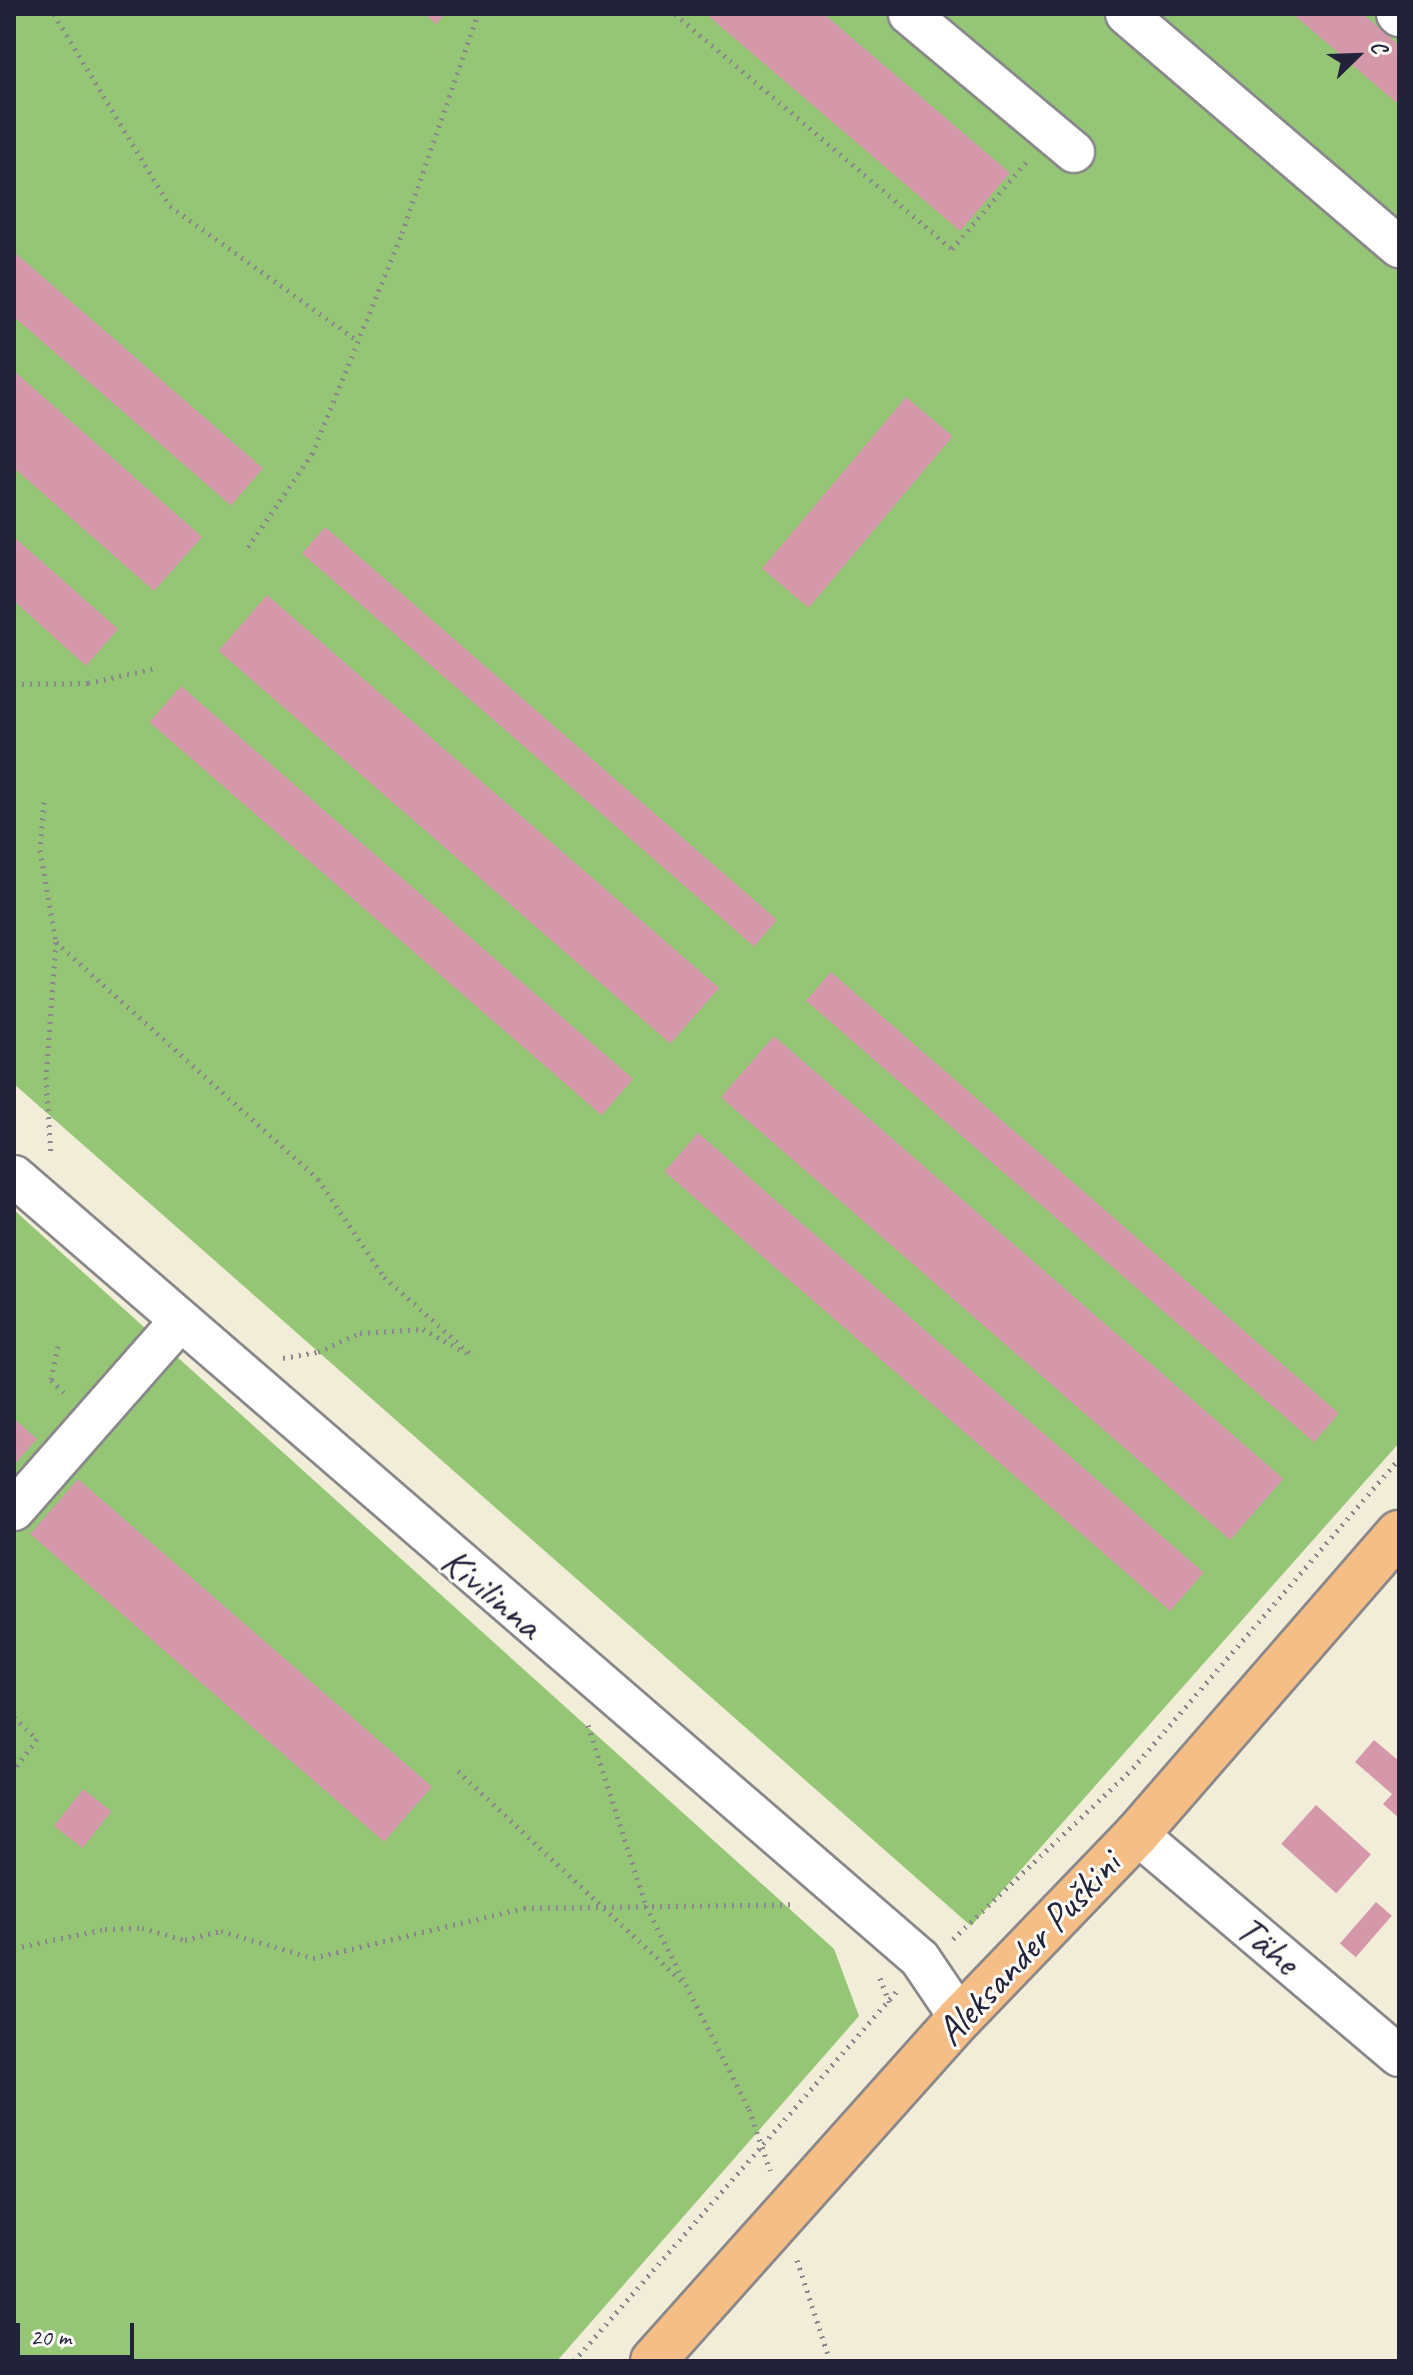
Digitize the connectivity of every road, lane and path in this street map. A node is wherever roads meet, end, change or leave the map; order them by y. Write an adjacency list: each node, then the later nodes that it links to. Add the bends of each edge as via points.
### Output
1 (54, 14): 8 (path, via 170,206)
2 (478, 14): 8 (path, via 402,233)
3 (675, 14): 6 (path, via 952,249)
4 (909, 14): 6 (street)
5 (1126, 14): 7 (street)
6 (1063, 142)
7 (1399, 247)
8 (358, 341): 9 (path, via 312,454)
9 (248, 547)
10 (157, 668): 11 (path, via 88,683)
11 (14, 684)
12 (44, 802): 13 (path, via 40,850)
13 (56, 942): 14 (path, via 46,1077); 17 (path, via 318,1179 384,1277 474,1357 423,1329 360,1333 318,1352)
14 (52, 1165)
15 (14, 1176): 16 (street, Kivilinna)
16 (179, 1322): 19 (street); 30 (street, Kivilinna)
17 (275, 1359)
18 (1399, 1459): 30 (path, via 1133,1768 971,1926)
19 (14, 1510)
20 (1399, 1533): 25 (main road, Aleksander Puškini)
21 (583, 1709): 27 (path)
22 (14, 1717): 23 (path, via 37,1739)
23 (14, 1769)
24 (458, 1771): 28 (path)
25 (1137, 1834): 32 (main road, Aleksander Puškini); 33 (street, Tähe)
26 (803, 1904): 27 (path)
27 (646, 1906): 28 (path); 31 (path)
28 (607, 1907): 29 (path, via 524,1908 313,1958 221,1931 185,1940 142,1928 105,1929); 31 (path)
29 (14, 1948)
30 (920, 1959): 32 (street, Kivilinna); 34 (path, via 889,2003)
31 (686, 1985): 34 (path)
32 (960, 2018): 35 (main road, Aleksander Puškini)
33 (1399, 2056)
34 (764, 2145): 35 (path); 36 (path)
35 (782, 2217): 37 (main road, Aleksander Puškini); 38 (path)
36 (574, 2361)
37 (653, 2361)
38 (830, 2361)

